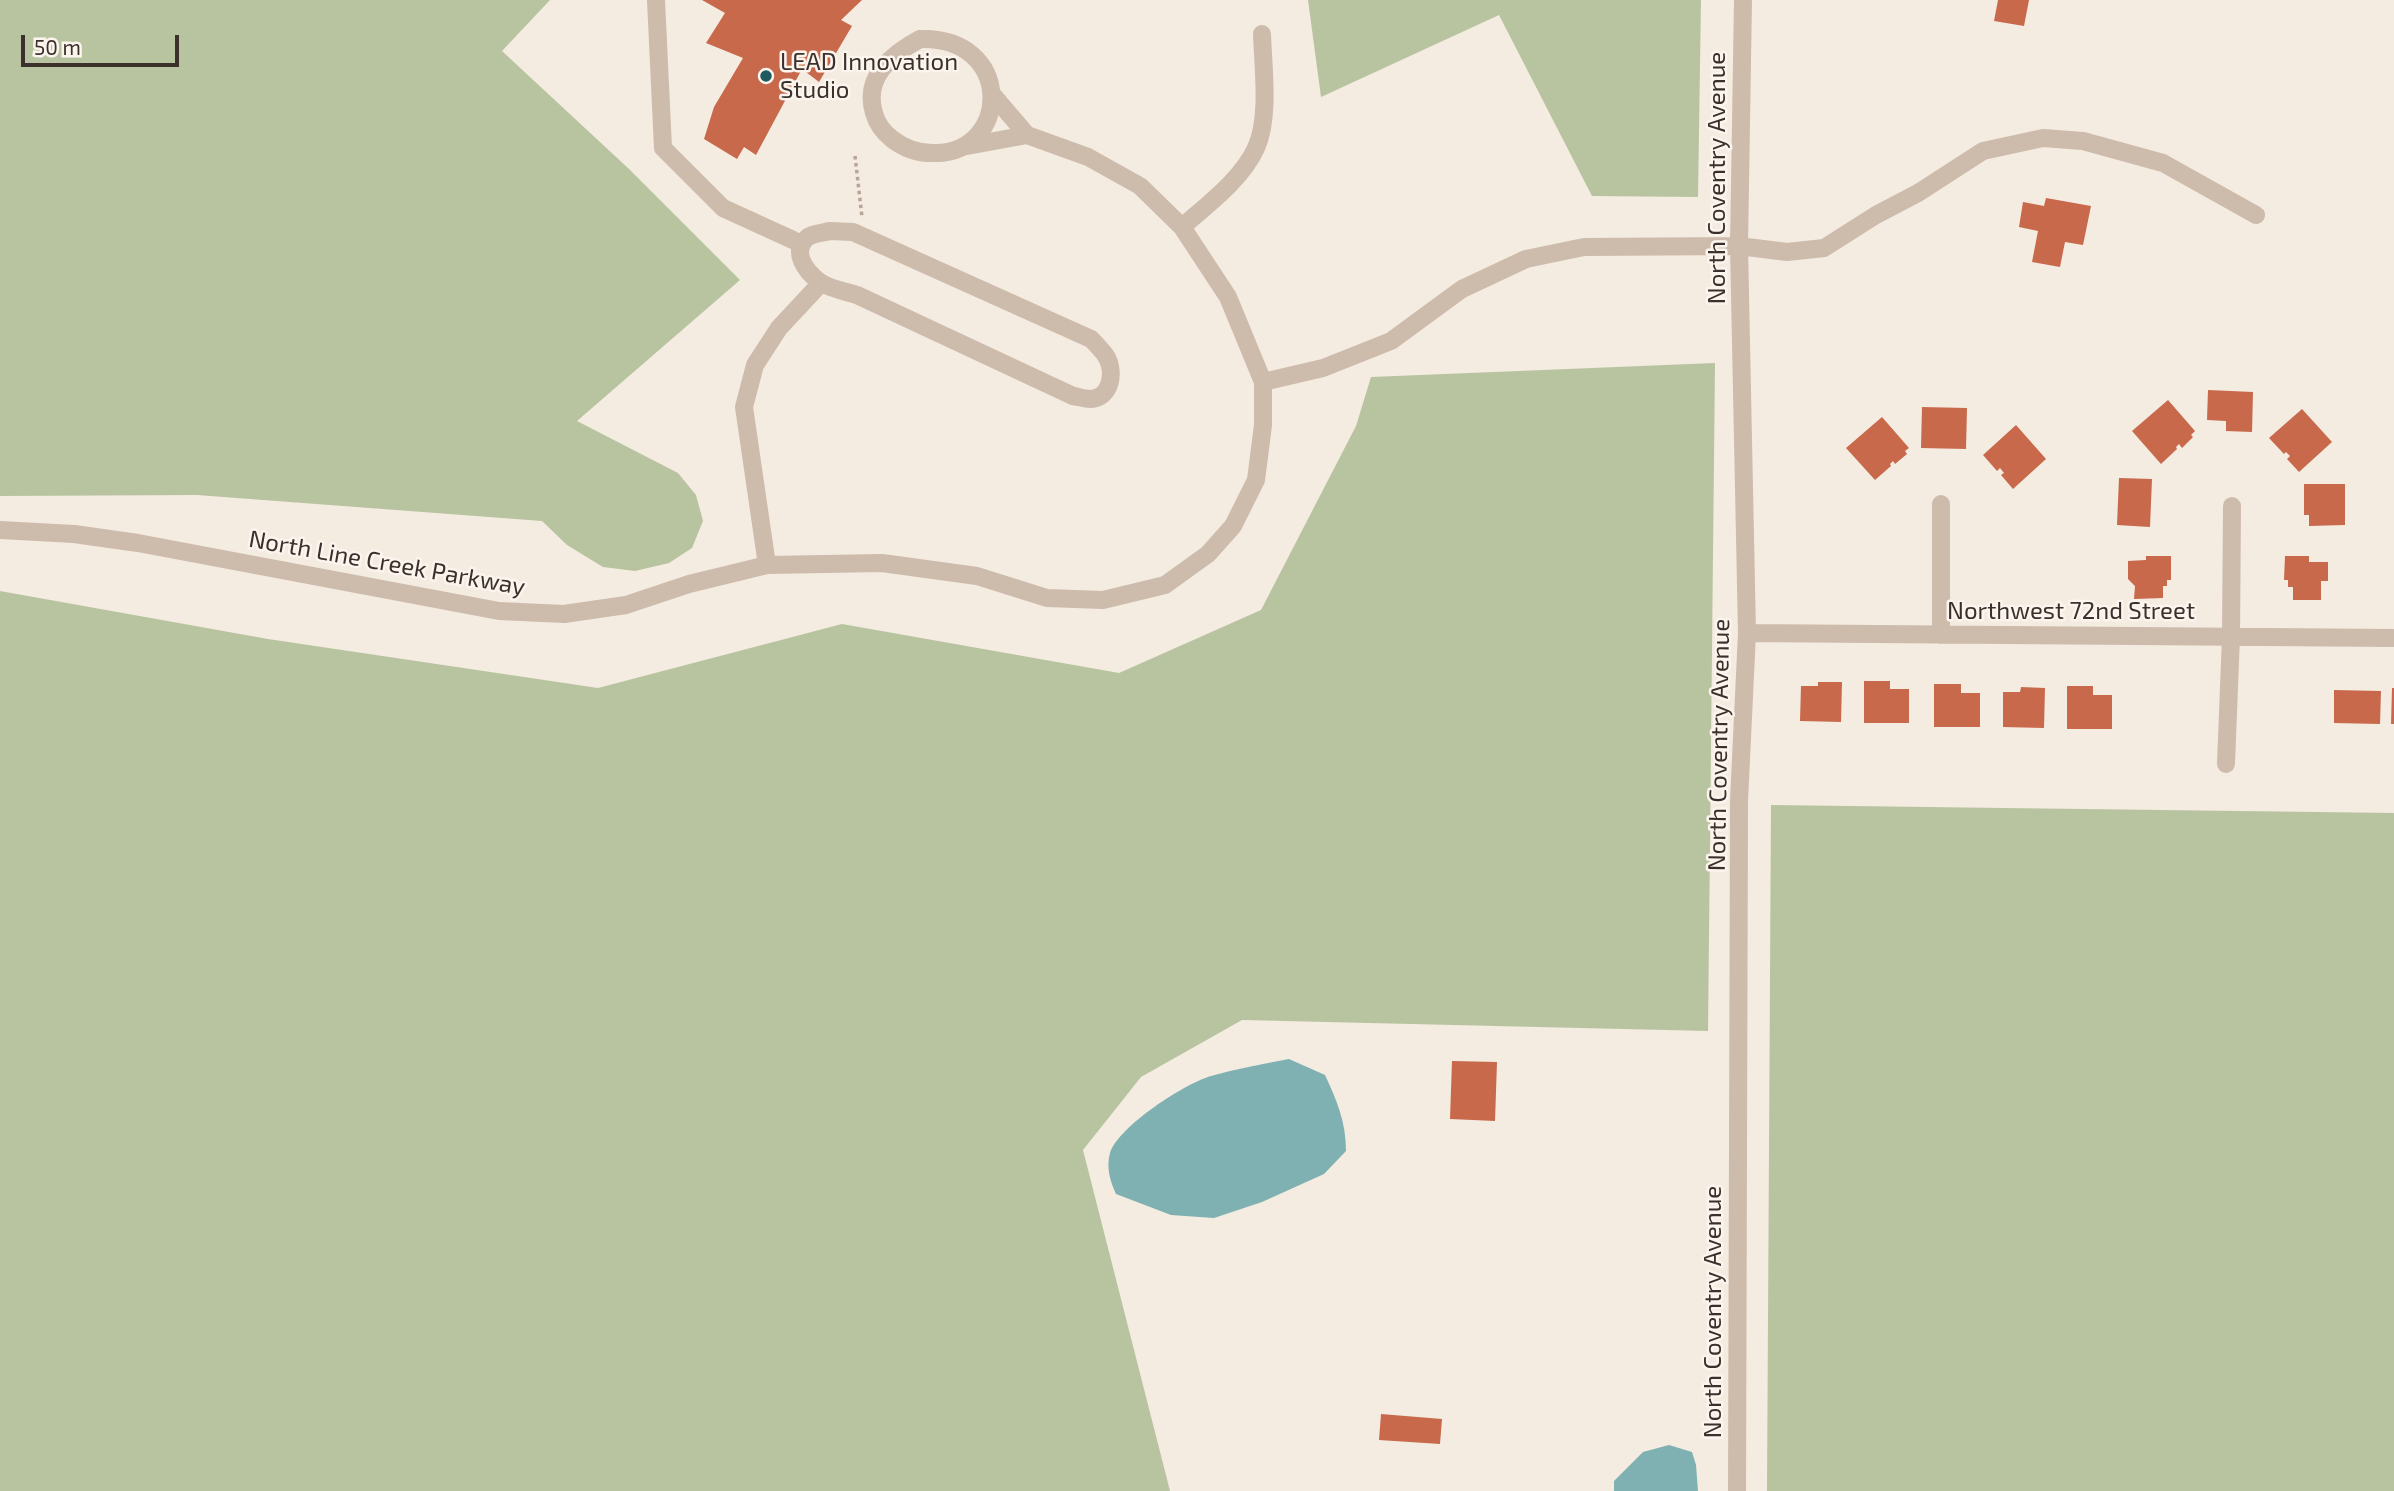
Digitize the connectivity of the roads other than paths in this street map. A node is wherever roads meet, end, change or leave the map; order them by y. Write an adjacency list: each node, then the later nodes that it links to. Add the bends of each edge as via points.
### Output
1 (656, 0): 9 (street, via 663,148 723,208)
2 (1743, 0): 10 (street, North Coventry Avenue)
3 (1262, 34): 8 (street, via 1264,105 1256,148 1237,176)
4 (992, 94): 5 (street); 6 (street, via 991,112); 6 (street, via 988,74 978,60 947,41 920,39 899,50 876,76 870,99 875,116 884,133 901,147 923,154)
5 (1027, 135): 6 (street); 8 (street, North Line Creek Parkway, via 1088,157 1140,186)
6 (967, 146)
7 (2256, 215): 10 (street, via 2163,163 2083,141 2043,138 1983,151 1824,248 1787,252)
8 (1182, 227): 12 (street, North Line Creek Parkway, via 1228,297)
9 (793, 240)
10 (1739, 246): 12 (street, via 1584,247 1526,259 1462,289 1391,341 1323,368); 17 (street, North Coventry Avenue)
11 (821, 283): 11 (street, via 857,295 1073,396 1092,399 1111,384 1107,356 1091,339 852,232 810,235 801,244 805,268); 16 (street, via 779,328 755,365 744,407)
12 (1262, 382): 16 (street, North Line Creek Parkway, via 1263,425 1256,480 1233,526 1208,554 1165,585 1103,600 1047,598 977,576 882,563)
13 (1941, 504): 18 (street)
14 (2232, 506): 19 (street)
15 (0, 530): 16 (street, North Line Creek Parkway, via 125,541 499,611 564,614 626,605)
16 (766, 565)
17 (1747, 633): 18 (street, Northwest 72nd Street); 22 (street, North Coventry Avenue, via 1740,802)
18 (1941, 635): 19 (street, Northwest 72nd Street)
19 (2231, 636): 20 (street, Northwest 72nd Street); 21 (street)
20 (2394, 638)
21 (2226, 764)
22 (1737, 1491)

